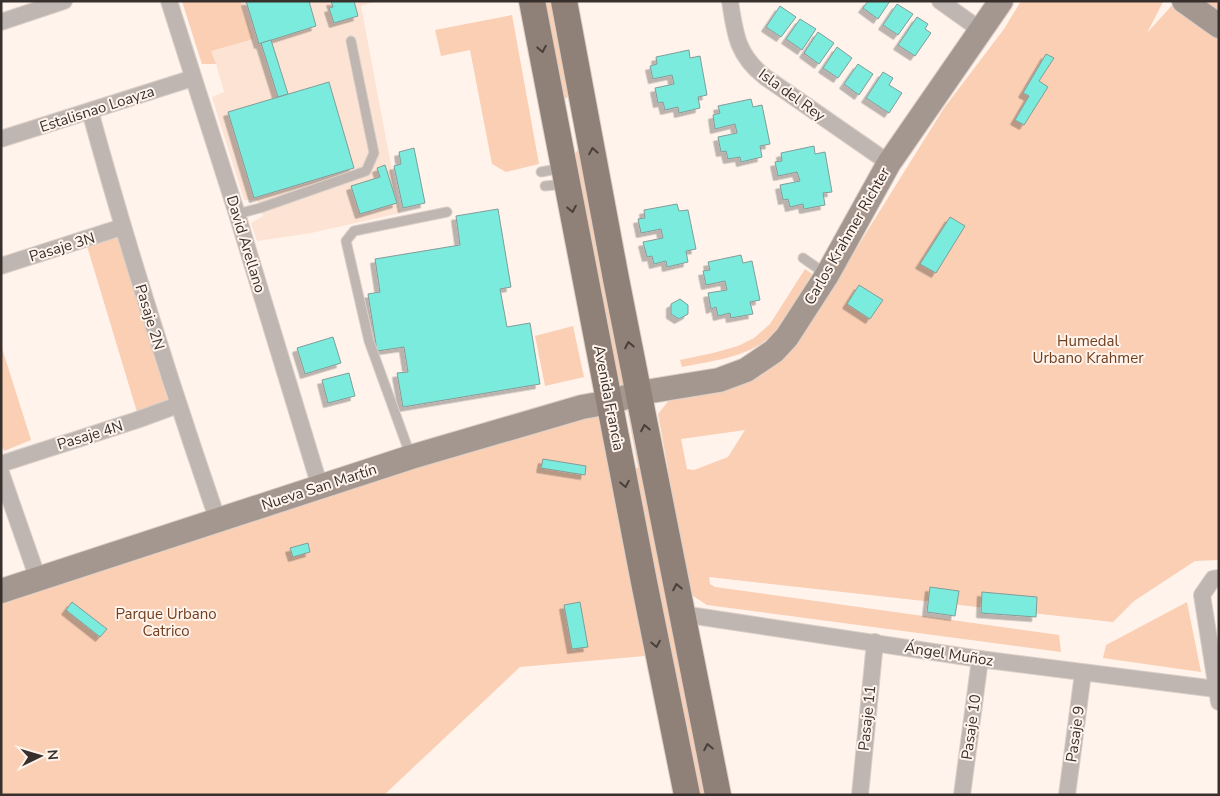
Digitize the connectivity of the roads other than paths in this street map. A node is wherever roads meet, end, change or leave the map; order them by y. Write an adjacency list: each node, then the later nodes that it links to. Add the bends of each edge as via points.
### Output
1 (169, 1): 13 (street, David Arellano)
2 (532, 1): 16 (main road, Avenida Francia, one-way to 16)
3 (564, 1): 15 (main road, Avenida Francia)
4 (730, 1): 18 (street, Isla del Rey, via 736,38 750,63 765,77)
5 (940, 1): 11 (street)
6 (1001, 1): 11 (street, Carlos Krahmer Richter)
7 (1184, 1): 10 (street)
8 (58, 2): 9 (street)
9 (1, 22)
10 (1219, 26)
11 (982, 32): 18 (street, Carlos Krahmer Richter)
12 (351, 41): 20 (lane, via 374,153 366,170)
13 (193, 78): 14 (street, Estalisnao Loayza); 20 (street, David Arellano)
14 (90, 111): 17 (street, Estalisnao Loayza); 21 (street, Pasaje 2N)
15 (587, 122): 16 (main road); 25 (main road, Avenida Francia, one-way to 15)
16 (558, 131): 26 (main road, Avenida Francia, one-way to 26, via 554,177)
17 (1, 139)
18 (889, 163): 24 (street, Carlos Krahmer Richter)
19 (447, 212): 28 (lane, via 354,231 346,241 369,342)
20 (237, 214): 31 (street, David Arellano)
21 (122, 228): 23 (street, Pasaje 3N); 27 (street, Pasaje 2N)
22 (803, 258): 24 (lane)
23 (1, 266)
24 (827, 275): 25 (street, Carlos Krahmer Richter, via 787,337 759,363 719,380)
25 (638, 393): 26 (street, Nueva San Martín); 36 (main road, Avenida Francia, one-way to 25)
26 (610, 402): 28 (street, Nueva San Martín, via 582,407); 41 (main road, Avenida Francia, one-way to 41)
27 (178, 405): 29 (street, Pasaje 4N); 32 (street, Pasaje 2N)
28 (411, 457): 31 (street, Nueva San Martín)
29 (1, 464)
30 (1, 473): 34 (street)
31 (320, 487): 32 (street, Nueva San Martín)
32 (218, 521): 34 (street, Nueva San Martín)
33 (1219, 578): 40 (street, via 1213,579 1202,595)
34 (38, 579): 35 (street, Nueva San Martín)
35 (1, 591)
36 (682, 614): 37 (street, Ángel Muñoz); 42 (main road, Avenida Francia, one-way to 36)
37 (875, 642): 38 (street, Ángel Muñoz); 43 (street, Pasaje 11)
38 (980, 659): 39 (street, Ángel Muñoz); 44 (street, Pasaje 10)
39 (1084, 673): 40 (street, Ángel Muñoz); 45 (street, Pasaje 9)
40 (1218, 696)
41 (687, 795)
42 (718, 795)
43 (860, 795)
44 (962, 795)
45 (1067, 795)

